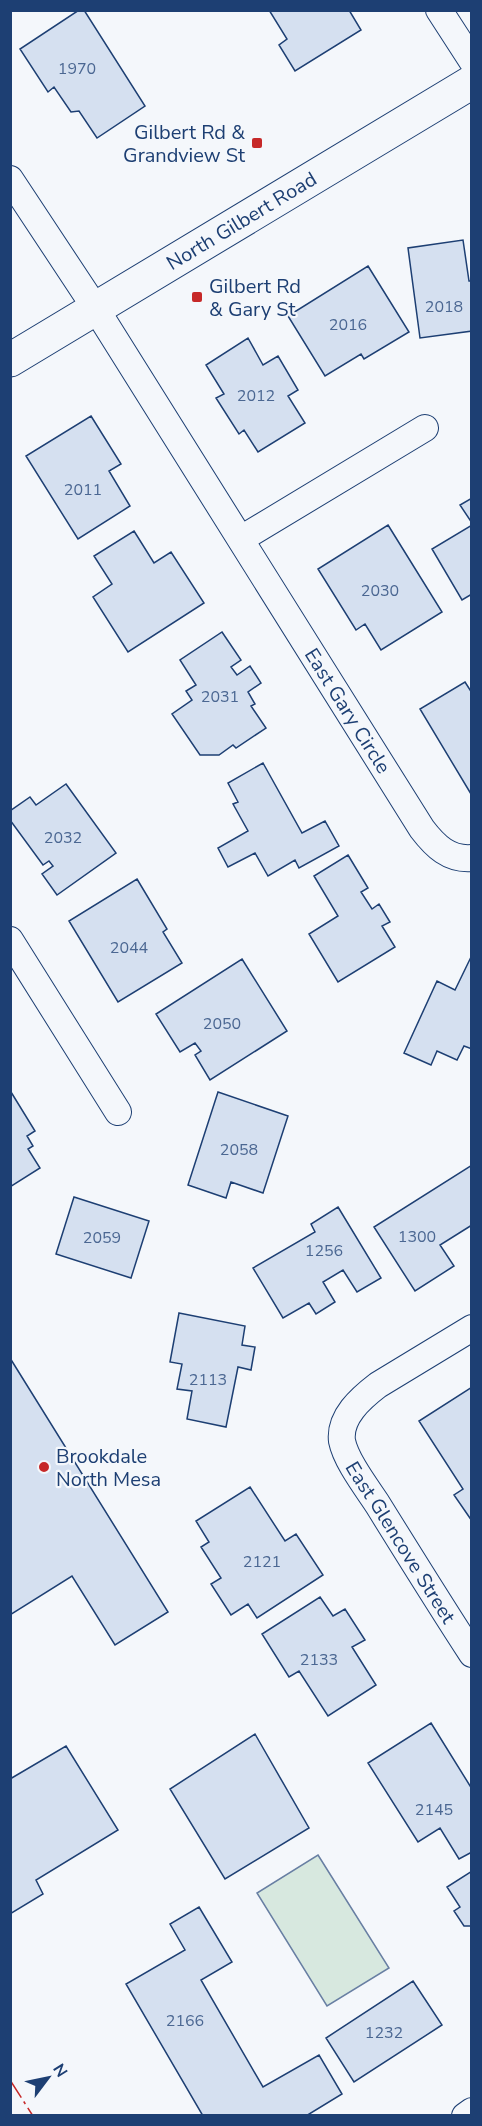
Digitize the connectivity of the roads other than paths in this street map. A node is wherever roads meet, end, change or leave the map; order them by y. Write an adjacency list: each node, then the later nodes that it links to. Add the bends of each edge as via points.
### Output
1 (439, 10): 2 (street)
2 (471, 61)
3 (471, 82): 5 (main road, North Gilbert Road)
4 (10, 179): 5 (street, East Gary Circle)
5 (96, 309): 6 (main road, North Gilbert Road); 8 (street, East Gary Circle)
6 (10, 360)
7 (425, 428): 8 (street)
8 (241, 539): 9 (street, East Gary Circle, via 422,829 441,850 455,858)
9 (471, 858)
10 (10, 940): 11 (street)
11 (118, 1112)
12 (471, 1328): 13 (street, East Glencove Street, via 378,1385 351,1410 342,1441)
13 (471, 1654)
14 (471, 2111): 15 (street)
15 (465, 2115)

